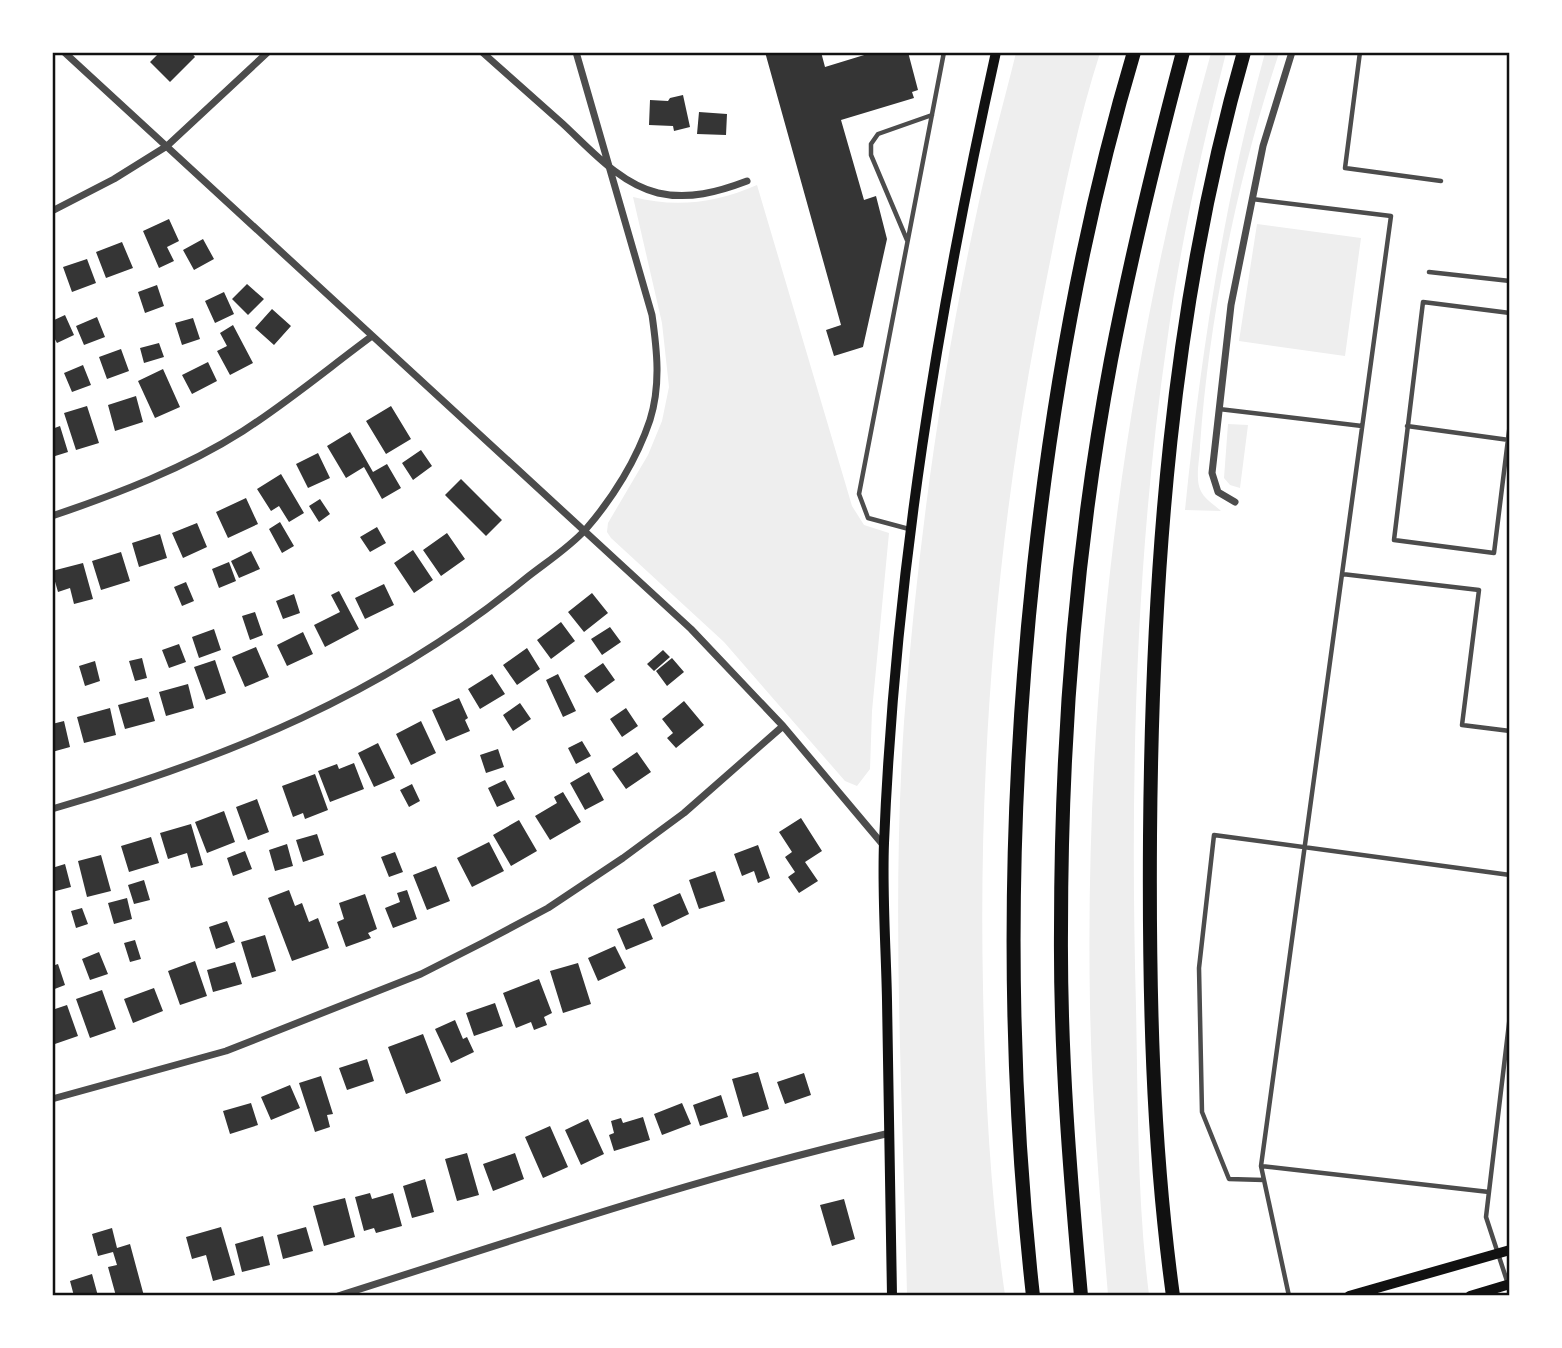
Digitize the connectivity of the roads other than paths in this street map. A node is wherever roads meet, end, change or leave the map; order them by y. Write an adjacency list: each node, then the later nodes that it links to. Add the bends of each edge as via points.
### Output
1 (64, 52): 13 (street)
2 (268, 52): 13 (street)
3 (482, 52): 14 (street)
4 (576, 52): 14 (street)
5 (944, 52): 12 (lane)
6 (996, 52): 31 (main road, via 953,254)
7 (1134, 52): 52 (highway, via 1106,154 1066,339 1049,439 1025,648 1013,889 1017,1105)
8 (1182, 52): 53 (highway, via 1111,362 1072,669 1061,930 1063,1059)
9 (1244, 52): 49 (highway, via 1196,261 1178,375 1158,603 1150,801 1150,960 1156,1125)
10 (1292, 52): 17 (street)
11 (1360, 52): 16 (lane, via 1345,168)
12 (932, 115): 19 (lane); 19 (lane, via 878,134 871,144 871,155)
13 (167, 146): 18 (street, via 114,180); 23 (street)
14 (609, 165): 15 (street, via 635,184 677,196 702,195); 32 (street, via 652,315 658,377 638,448)
15 (747, 181)
16 (1441, 181)
17 (1251, 199): 24 (street, via 1231,305); 26 (lane, via 1391,216)
18 (52, 211)
19 (908, 242): 31 (lane, via 859,494 868,519)
20 (1429, 272): 21 (lane)
21 (1510, 281)
22 (1510, 313): 27 (lane, via 1423,302)
23 (372, 335): 30 (street, via 233,436 138,483); 32 (street)
24 (1219, 409): 26 (lane); 29 (street, via 1212,473 1224,498)
25 (1510, 423): 28 (lane)
26 (1362, 426): 33 (lane)
27 (1407, 426): 28 (lane); 28 (lane, via 1394,540 1494,552)
28 (1508, 440)
29 (1235, 502)
30 (52, 516)
31 (910, 529): 37 (main road)
32 (585, 530): 34 (street, via 701,639); 36 (street, via 475,618 348,696 210,758)
33 (1342, 574): 35 (lane, via 1479,590 1462,725); 38 (lane)
34 (783, 726): 37 (street); 41 (street, via 684,813 623,858 548,908 484,942 396,984 226,1051)
35 (1510, 731)
36 (52, 808)
37 (884, 846): 42 (main road)
38 (1304, 847): 39 (lane); 43 (lane); 44 (lane, via 1214,835 1199,968 1202,1112 1229,1179)
39 (1510, 875)
40 (1510, 1015): 45 (lane)
41 (52, 1099)
42 (890, 1133): 50 (street, via 703,1181); 51 (main road)
43 (1261, 1166): 44 (lane); 45 (lane)
44 (1264, 1180): 54 (lane)
45 (1489, 1192): 47 (lane, via 1486,1217)
46 (1510, 1250): 47 (main road)
47 (1498, 1253): 48 (lane); 55 (main road)
48 (1509, 1284): 56 (main road)
49 (1172, 1294)
50 (338, 1296)
51 (892, 1296)
52 (1033, 1296)
53 (1081, 1296)
54 (1289, 1296)
55 (1349, 1296)
56 (1470, 1296)

